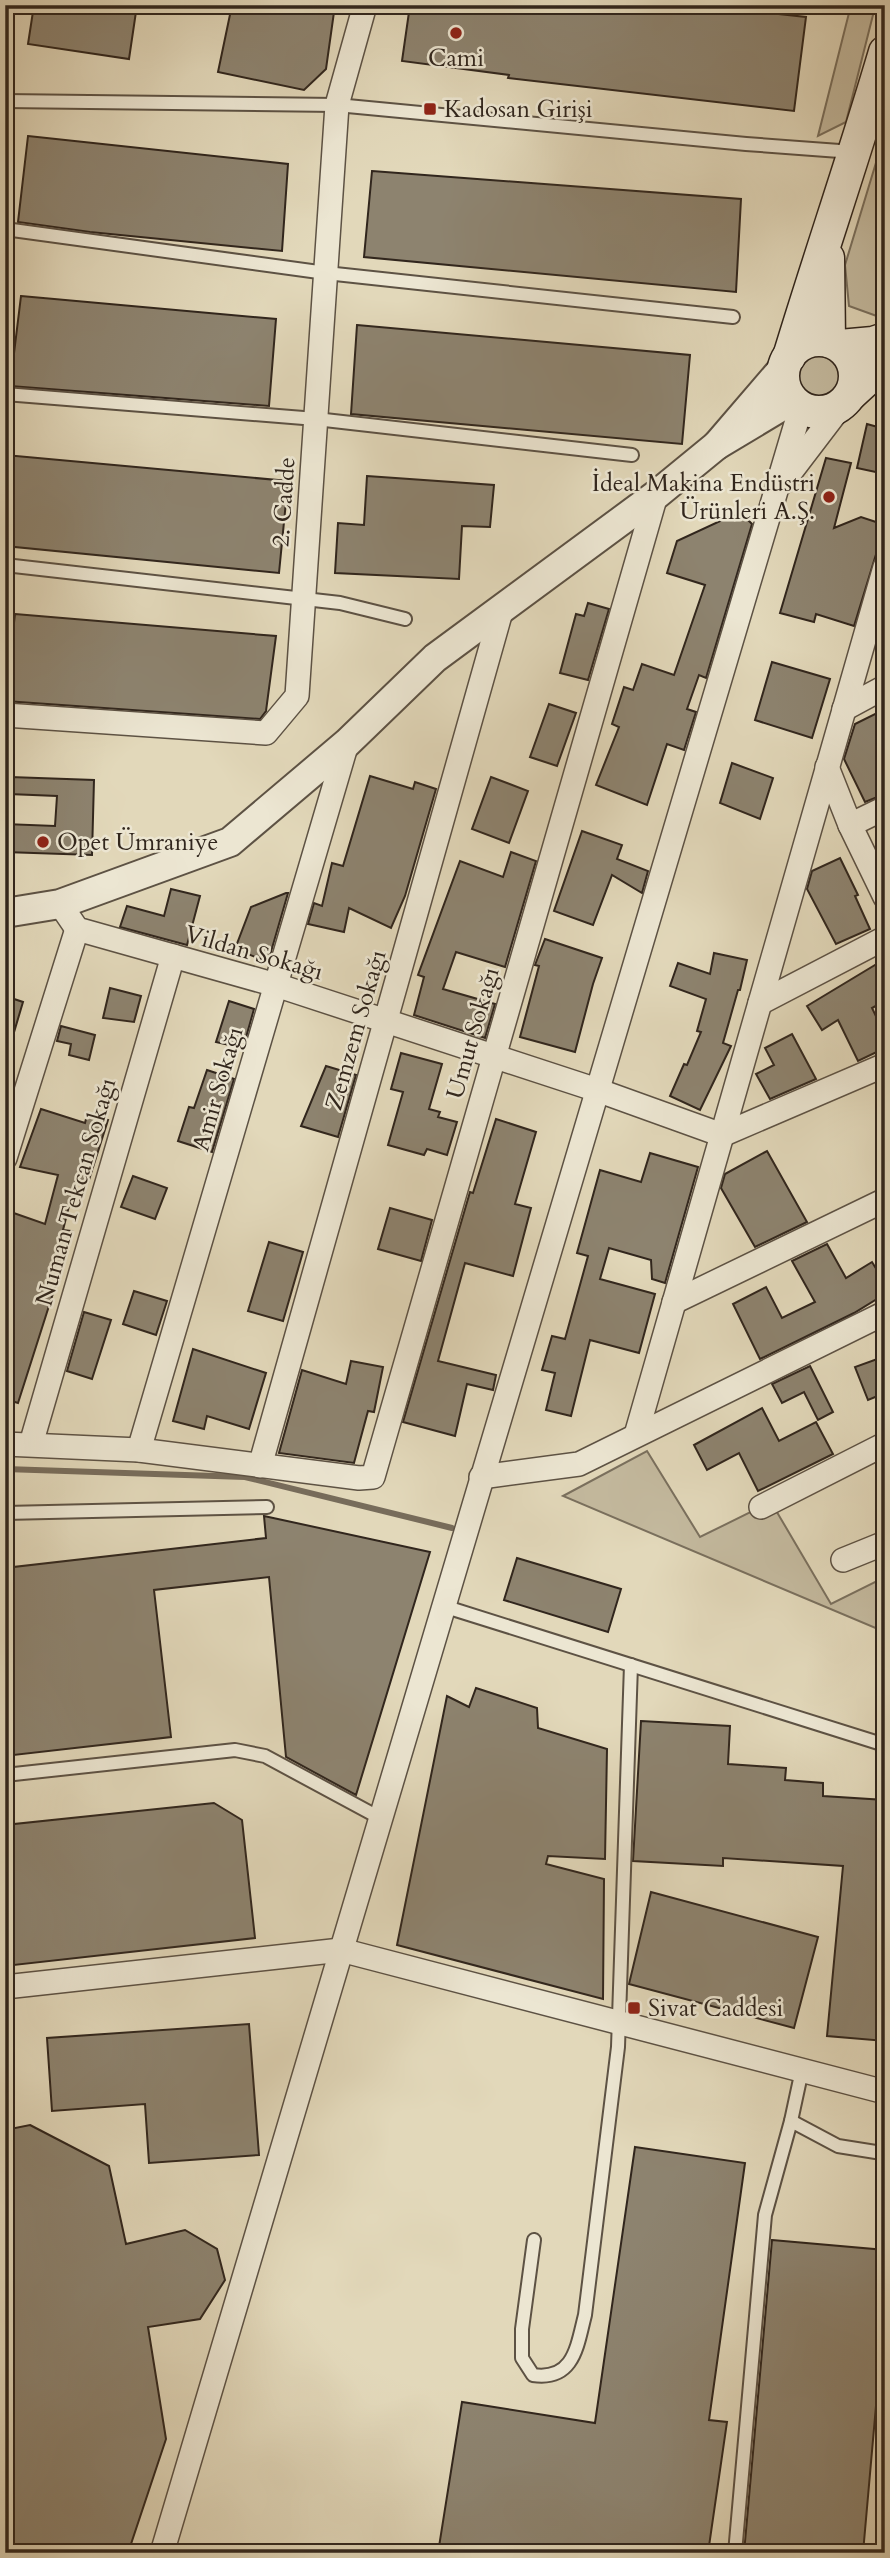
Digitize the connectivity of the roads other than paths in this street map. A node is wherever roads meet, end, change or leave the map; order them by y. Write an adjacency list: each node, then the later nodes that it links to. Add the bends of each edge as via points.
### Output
1 (366, 5): 4 (street, 2. Cadde)
2 (885, 52): 5 (main road)
3 (5, 102): 4 (lane)
4 (337, 105): 5 (lane); 8 (street, 2. Cadde)
5 (855, 152): 6 (main road)
6 (828, 228): 11 (main road); 12 (main road)
7 (5, 229): 8 (lane)
8 (326, 273): 9 (lane); 17 (street, 2. Cadde)
9 (733, 317)
10 (885, 339): 11 (main road)
11 (835, 344): 12 (main road, via 806,342); 15 (main road, via 853,363 855,384)
12 (786, 362): 16 (main road, via 783,379); 18 (street)
13 (885, 363): 15 (main road)
14 (5, 394): 17 (lane)
15 (848, 398): 16 (main road, via 823,412 811,412); 21 (street)
16 (796, 403): 18 (street); 21 (street)
17 (316, 419): 19 (lane); 24 (street, 2. Cadde)
18 (717, 445): 20 (street)
19 (632, 455)
20 (656, 495): 25 (street); 43 (street, Umut Sokağı)
21 (773, 496): 45 (street)
22 (5, 565): 24 (lane)
23 (885, 567): 28 (street)
24 (304, 600): 26 (lane, via 340,603); 29 (street, 2. Cadde, via 297,696 266,733)
25 (502, 608): 30 (street, via 435,659); 42 (street, Zemzem Sokağı)
26 (405, 619)
27 (885, 687): 28 (street)
28 (844, 709): 31 (street)
29 (5, 715)
30 (347, 743): 35 (street, via 230,842); 40 (street, Amir Sokağı)
31 (827, 767): 33 (street); 41 (street)
32 (885, 808): 33 (street)
33 (850, 825): 34 (street)
34 (885, 897)
35 (60, 904): 36 (street); 37 (street)
36 (5, 913)
37 (77, 929): 39 (street, Vildan Sokağı); 47 (street)
38 (885, 938): 41 (street)
39 (173, 956): 40 (street, Vildan Sokağı); 53 (street, Numan Tekcan Sokağı)
40 (276, 985): 42 (street, Vildan Sokağı); 55 (street, Amir Sokağı)
41 (760, 1003): 46 (street)
42 (386, 1020): 43 (street, Vildan Sokağı); 56 (street, Zemzem Sokağı)
43 (494, 1057): 45 (street, Vildan Sokağı); 56 (street, Umut Sokağı, via 373,1476)
44 (885, 1065): 46 (street)
45 (597, 1090): 46 (street, Vildan Sokağı); 57 (street)
46 (722, 1135): 49 (street)
47 (5, 1158)
48 (885, 1200): 49 (street)
49 (674, 1302): 51 (street)
50 (885, 1313): 51 (street)
51 (636, 1435): 57 (street, via 579,1464)
52 (5, 1444): 53 (street)
53 (31, 1444): 55 (street)
54 (885, 1444): 59 (street)
55 (139, 1450): 56 (street)
56 (260, 1466)
57 (481, 1477): 63 (street)
58 (267, 1507): 60 (lane)
59 (761, 1507)
60 (5, 1513)
61 (885, 1542): 62 (street)
62 (844, 1560)
63 (443, 1606): 64 (lane); 67 (street)
64 (631, 1665): 65 (lane); 70 (lane)
65 (885, 1745)
66 (5, 1775): 67 (lane, via 235,1750 265,1756)
67 (380, 1818): 68 (street)
68 (341, 1950): 69 (street); 70 (street); 76 (street)
69 (5, 1987)
70 (617, 2022): 71 (street); 75 (lane, via 618,2046 585,2315 575,2355 564,2369 548,2377 533,2375 522,2358)
71 (802, 2070): 72 (street); 73 (lane)
72 (885, 2092)
73 (791, 2121): 74 (lane, via 838,2146); 77 (lane, via 765,2214)
74 (882, 2154)
75 (534, 2240)
76 (162, 2553)
77 (735, 2553)

